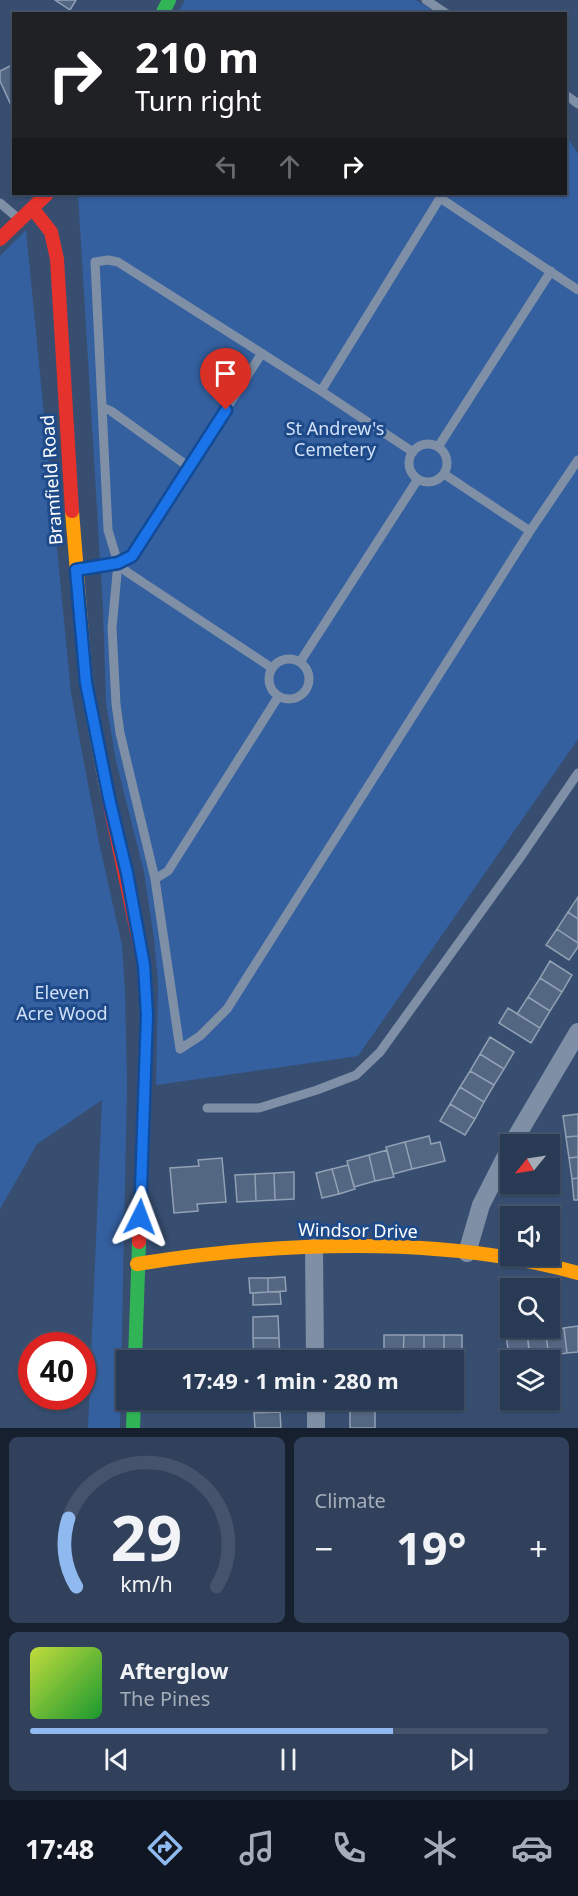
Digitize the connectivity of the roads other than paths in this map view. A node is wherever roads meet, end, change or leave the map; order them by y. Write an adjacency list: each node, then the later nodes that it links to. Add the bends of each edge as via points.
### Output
1 (426, 0): 2 (lane)
2 (444, 12)
3 (46, 195): 6 (street)
4 (436, 196): 9 (lane); 12 (lane)
5 (0, 203): 7 (lane)
6 (33, 210): 7 (street); 22 (street, Bramfield Road, via 51,232 57,259)
7 (21, 220): 8 (street)
8 (0, 239)
9 (551, 271): 10 (lane); 14 (lane)
10 (578, 290)
11 (262, 353): 12 (lane); 13 (lane, via 118,262 95,262); 17 (lane)
12 (321, 391): 15 (lane)
13 (102, 407): 17 (lane); 21 (lane, via 108,530)
14 (438, 447): 15 (lane, via 424,445); 18 (lane, via 447,459)
15 (412, 453): 19 (lane, via 410,467)
16 (578, 460): 20 (lane)
17 (189, 467): 21 (lane, via 132,556)
18 (444, 474): 19 (lane, via 432,482); 20 (lane)
19 (418, 479): 23 (lane)
20 (530, 531): 27 (lane, via 227,1009 180,1050)
21 (118, 563): 22 (lane); 24 (lane, via 139,581); 27 (lane, via 112,627 116,704)
22 (76, 570): 34 (street, Bramfield Road, via 86,683 144,965 147,1015)
23 (300, 662): 24 (lane, via 285,659); 25 (lane, via 309,675 306,691 293,699)
24 (272, 668): 25 (lane, via 269,684)
25 (278, 697): 27 (lane, via 168,871)
26 (578, 773): 29 (lane, via 380,1052 356,1075 259,1108)
27 (155, 879)
28 (578, 1032): 30 (street)
29 (207, 1108)
30 (518, 1134)
31 (500, 1168): 33 (street, via 481,1206)
32 (314, 1246): 33 (street, Windsor Drive); 34 (street, Windsor Drive, via 223,1251); 37 (street)
33 (466, 1253): 35 (street, Windsor Drive, via 543,1263)
34 (137, 1264): 36 (street, Bramfield Road)
35 (578, 1273)
36 (135, 1350)
37 (315, 1350)
38 (134, 1410): 40 (street)
39 (316, 1410): 41 (street)
40 (133, 1428)
41 (316, 1428)

